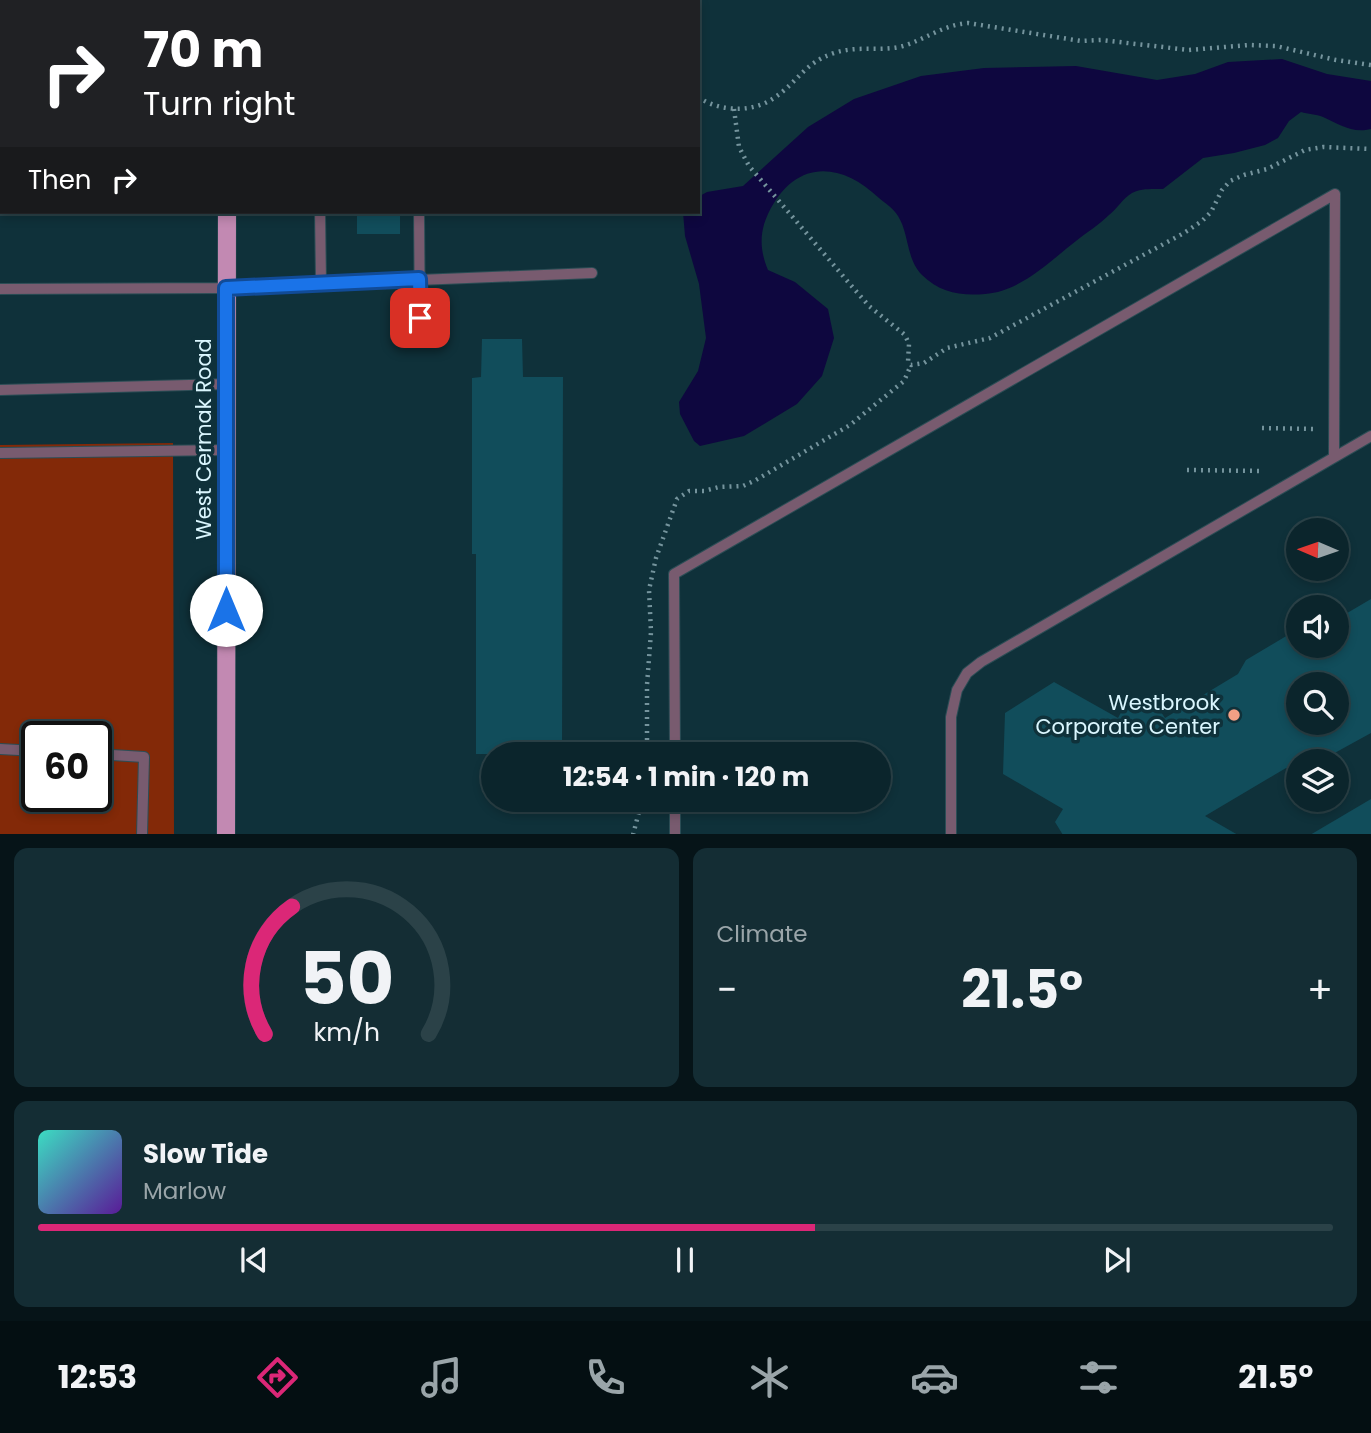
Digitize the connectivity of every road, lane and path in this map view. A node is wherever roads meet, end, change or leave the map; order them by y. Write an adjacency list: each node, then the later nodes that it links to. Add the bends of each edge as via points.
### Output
1 (1371, 65): 3 (path, via 1276,46 1189,50 1081,41 968,23 937,30 901,47 833,53 811,63 773,99)
2 (700, 98): 3 (path)
3 (734, 109): 4 (path, via 739,147 749,166 869,306 901,330 909,344 908,362 917,366 947,348 990,338 1184,233 1211,212 1230,181 1305,150)
4 (1371, 149)
5 (227, 214): 11 (main road, West Cermak Road)
6 (320, 214): 10 (lane)
7 (419, 214): 9 (lane)
8 (592, 273): 9 (lane)
9 (419, 279): 10 (lane); 13 (lane)
10 (320, 283): 11 (lane)
11 (226, 288): 12 (lane); 14 (main road, West Cermak Road)
12 (0, 289)
13 (420, 337)
14 (226, 384): 15 (lane); 19 (main road, West Cermak Road)
15 (0, 390)
16 (1262, 428): 17 (path)
17 (1334, 429): 21 (lane); 24 (lane, via 1335,194 674,574)
18 (1371, 436): 21 (lane)
19 (227, 450): 20 (lane); 31 (main road, West Cermak Road)
20 (0, 453)
21 (1334, 457): 34 (lane, via 967,673 957,690 951,717)
22 (1187, 470): 23 (path)
23 (1262, 471)
24 (675, 742)
25 (0, 749): 26 (lane)
26 (21, 750)
27 (112, 755): 30 (lane, via 144,757)
28 (639, 812): 32 (path)
29 (675, 812): 33 (lane)
30 (142, 834)
31 (226, 834)
32 (633, 834)
33 (675, 834)
34 (951, 834)

